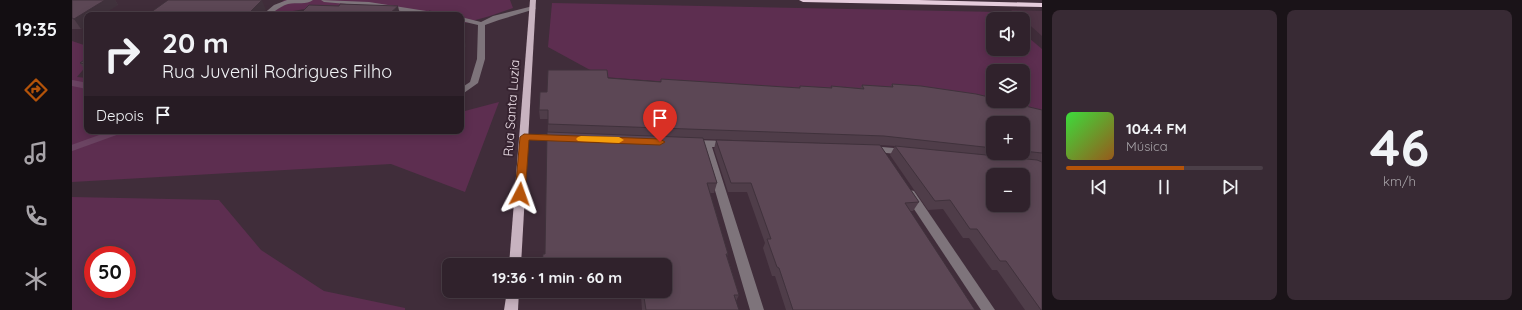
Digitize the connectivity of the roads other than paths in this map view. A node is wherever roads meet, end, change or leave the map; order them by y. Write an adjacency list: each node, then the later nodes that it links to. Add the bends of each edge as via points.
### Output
1 (310, 0): 6 (street, via 278,3)
2 (324, 0): 7 (street)
3 (803, 0): 5 (highway)
4 (533, 4): 9 (street); 11 (main road, Rua Santa Luzia)
5 (1042, 5)
6 (269, 12)
7 (420, 12)
8 (464, 20): 9 (street)
9 (482, 24): 10 (street, via 481,59 474,83)
10 (464, 90)
11 (524, 137): 12 (street); 21 (main road, Rua Santa Luzia)
12 (572, 138)
13 (682, 143): 14 (street)
14 (706, 144): 15 (street); 24 (street)
15 (737, 145)
16 (864, 149): 17 (street)
17 (879, 150): 18 (street); 19 (street)
18 (918, 154)
19 (888, 162)
20 (901, 182): 25 (street)
21 (515, 258)
22 (513, 298): 23 (main road)
23 (512, 310)
24 (758, 310)
25 (988, 310)

